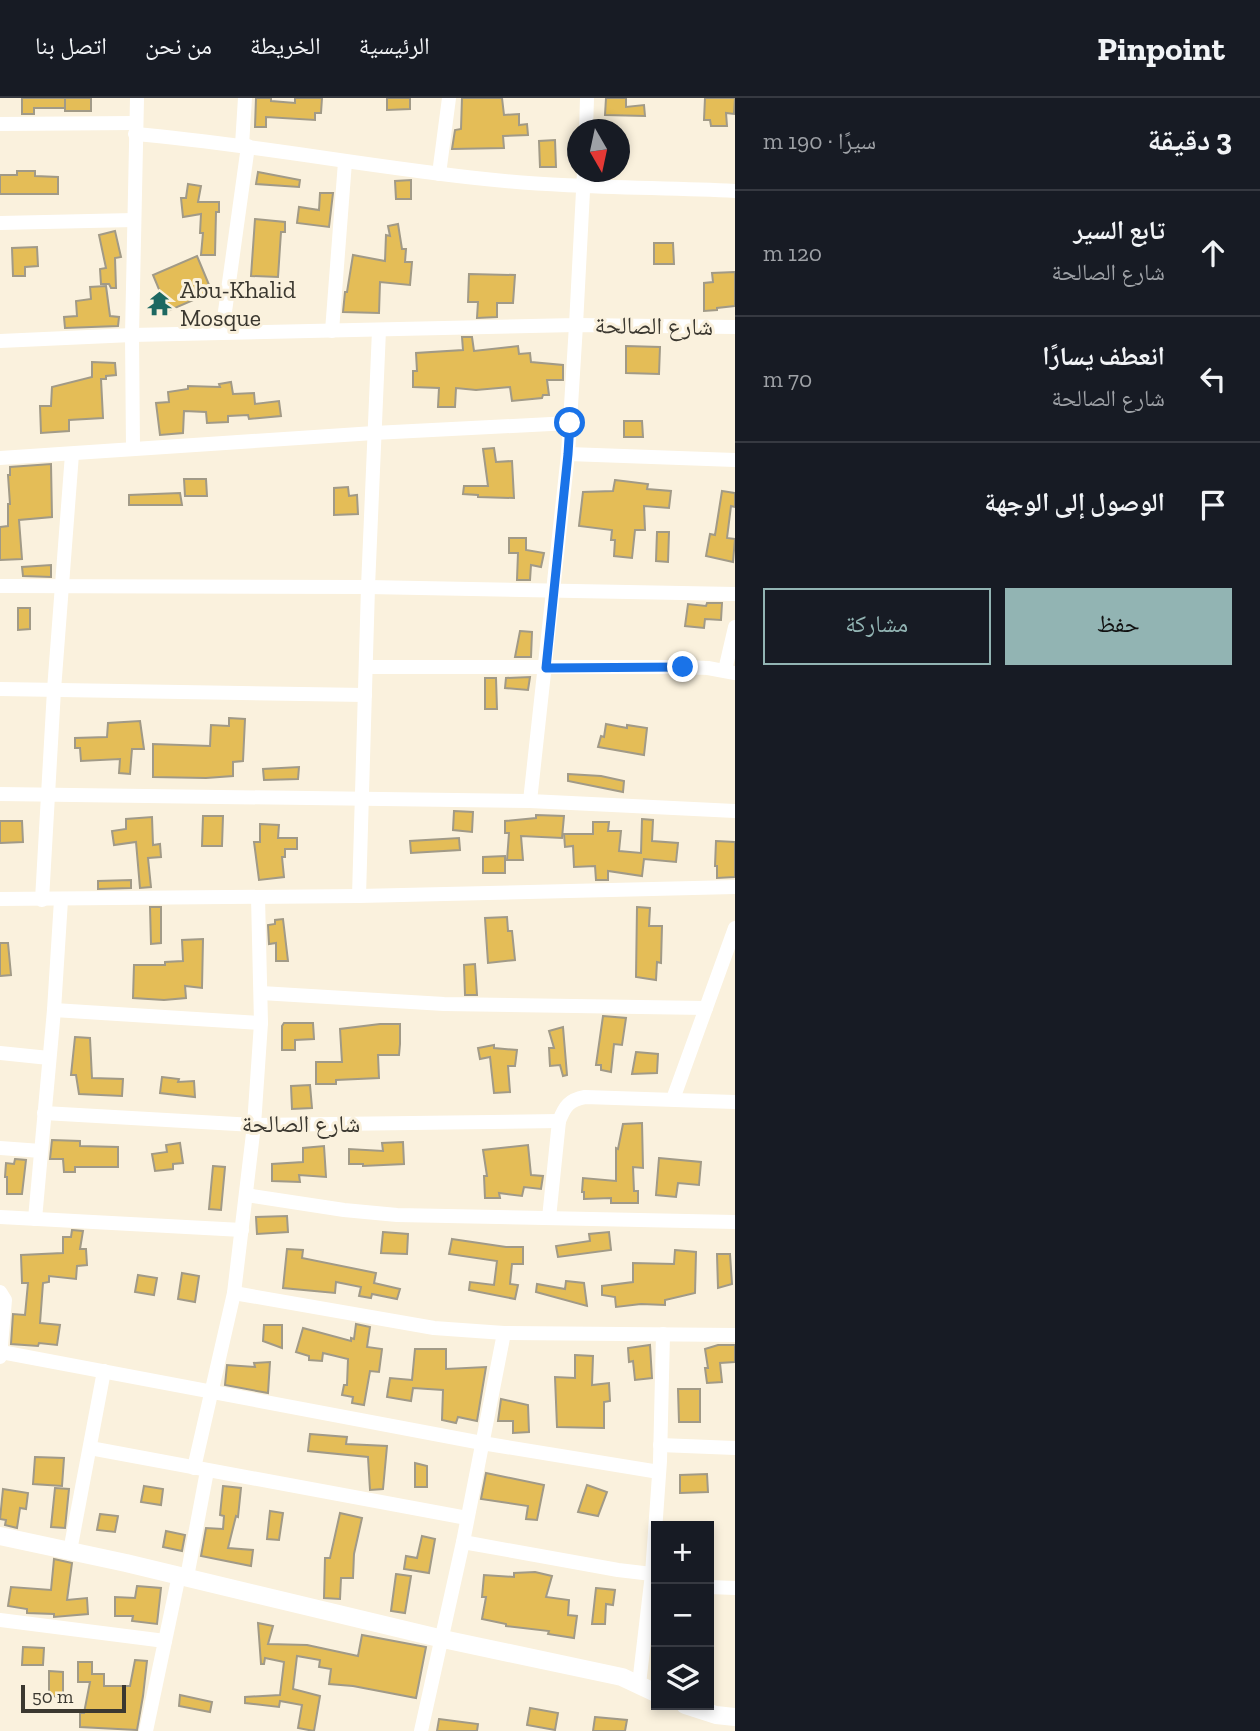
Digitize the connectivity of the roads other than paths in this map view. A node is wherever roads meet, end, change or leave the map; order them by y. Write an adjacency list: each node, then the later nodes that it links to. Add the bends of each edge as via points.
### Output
1 (136, 98): 7 (street)
2 (245, 98): 8 (street)
3 (449, 98): 10 (street)
4 (587, 98): 5 (street)
5 (586, 119)
6 (0, 124): 7 (street)
7 (136, 129): 8 (street); 15 (street)
8 (245, 146): 9 (street); 21 (street)
9 (345, 162): 10 (street); 20 (street)
10 (439, 174): 11 (street, via 488,180)
11 (567, 178)
12 (584, 182): 17 (street)
13 (630, 182): 14 (street)
14 (735, 191)
15 (134, 220): 16 (street); 22 (street)
16 (0, 223)
17 (576, 325): 18 (street, شارع الصالحة); 19 (street); 24 (street, شارع الصالحة)
18 (735, 327)
19 (379, 330): 20 (street); 25 (street)
20 (332, 331): 21 (street)
21 (222, 333): 22 (street)
22 (132, 335): 23 (street); 26 (street)
23 (0, 341)
24 (570, 423): 25 (street); 28 (street, شارع الصالحة)
25 (374, 433): 26 (street); 33 (street)
26 (133, 448): 27 (street)
27 (72, 454): 29 (street); 32 (street)
28 (568, 454): 30 (street); 34 (street, شارع الصالحة)
29 (0, 458)
30 (735, 460)
31 (0, 586): 32 (street)
32 (62, 587): 33 (street); 41 (street)
33 (368, 587): 34 (street); 37 (street)
34 (554, 590): 35 (street); 38 (street, شارع الصالحة)
35 (735, 594)
36 (735, 627): 39 (street)
37 (366, 667): 38 (street); 42 (street)
38 (546, 668): 39 (street, via 683,667); 46 (street, شارع الصالحة)
39 (730, 672)
40 (0, 689): 41 (street)
41 (54, 690): 42 (street); 44 (street)
42 (365, 695): 45 (street)
43 (0, 794): 44 (street)
44 (47, 796): 45 (street); 52 (street)
45 (363, 798): 46 (street); 49 (street)
46 (530, 801): 47 (street)
47 (735, 811)
48 (735, 887): 49 (street)
49 (359, 896): 50 (street)
50 (258, 897): 53 (street); 55 (street)
51 (0, 899): 52 (street)
52 (42, 900): 53 (street)
53 (61, 900): 57 (street)
54 (734, 936): 56 (street)
55 (261, 993): 56 (street, via 444,1004); 58 (street)
56 (706, 1008): 61 (street)
57 (54, 1010): 58 (street); 60 (street)
58 (261, 1023): 65 (street)
59 (0, 1053): 60 (street)
60 (49, 1058): 63 (street)
61 (673, 1098): 62 (street); 64 (street, via 585,1097 565,1106)
62 (735, 1102)
63 (44, 1113): 65 (street, شارع الصالحة); 67 (street)
64 (559, 1121): 65 (street, شارع الصالحة); 70 (street)
65 (254, 1125): 68 (street)
66 (0, 1147): 67 (street)
67 (41, 1151): 71 (street)
68 (246, 1195): 70 (street, via 397,1215); 73 (street)
69 (0, 1217): 71 (street)
70 (549, 1218): 72 (street)
71 (35, 1219): 73 (street)
72 (735, 1222)
73 (242, 1230): 75 (street)
74 (0, 1292): 79 (street, via 5,1300)
75 (234, 1293): 76 (street, via 408,1325); 81 (street)
76 (504, 1333): 77 (street); 82 (street)
77 (663, 1334): 78 (street); 83 (street)
78 (735, 1335)
79 (0, 1354): 80 (street)
80 (104, 1371): 81 (street); 84 (street)
81 (212, 1391): 82 (street); 86 (street)
82 (482, 1443): 87 (street); 88 (street)
83 (660, 1445): 85 (street); 87 (street)
84 (90, 1448): 86 (street); 92 (street)
85 (735, 1448)
86 (200, 1469): 88 (street); 93 (street)
87 (659, 1472): 89 (street)
88 (467, 1518): 91 (street)
89 (656, 1521)
90 (0, 1536): 92 (street)
91 (463, 1542): 94 (street); 99 (street)
92 (70, 1551): 93 (street)
93 (183, 1576): 99 (street); 100 (street)
94 (651, 1581)
95 (653, 1584): 101 (street)
96 (714, 1587): 97 (street)
97 (735, 1588)
98 (0, 1620): 100 (street)
99 (443, 1639): 101 (street); 106 (street)
100 (165, 1641): 105 (street)
101 (639, 1684): 102 (street)
102 (651, 1690)
103 (700, 1710): 104 (street)
104 (735, 1717)
105 (146, 1731)
106 (421, 1731)

